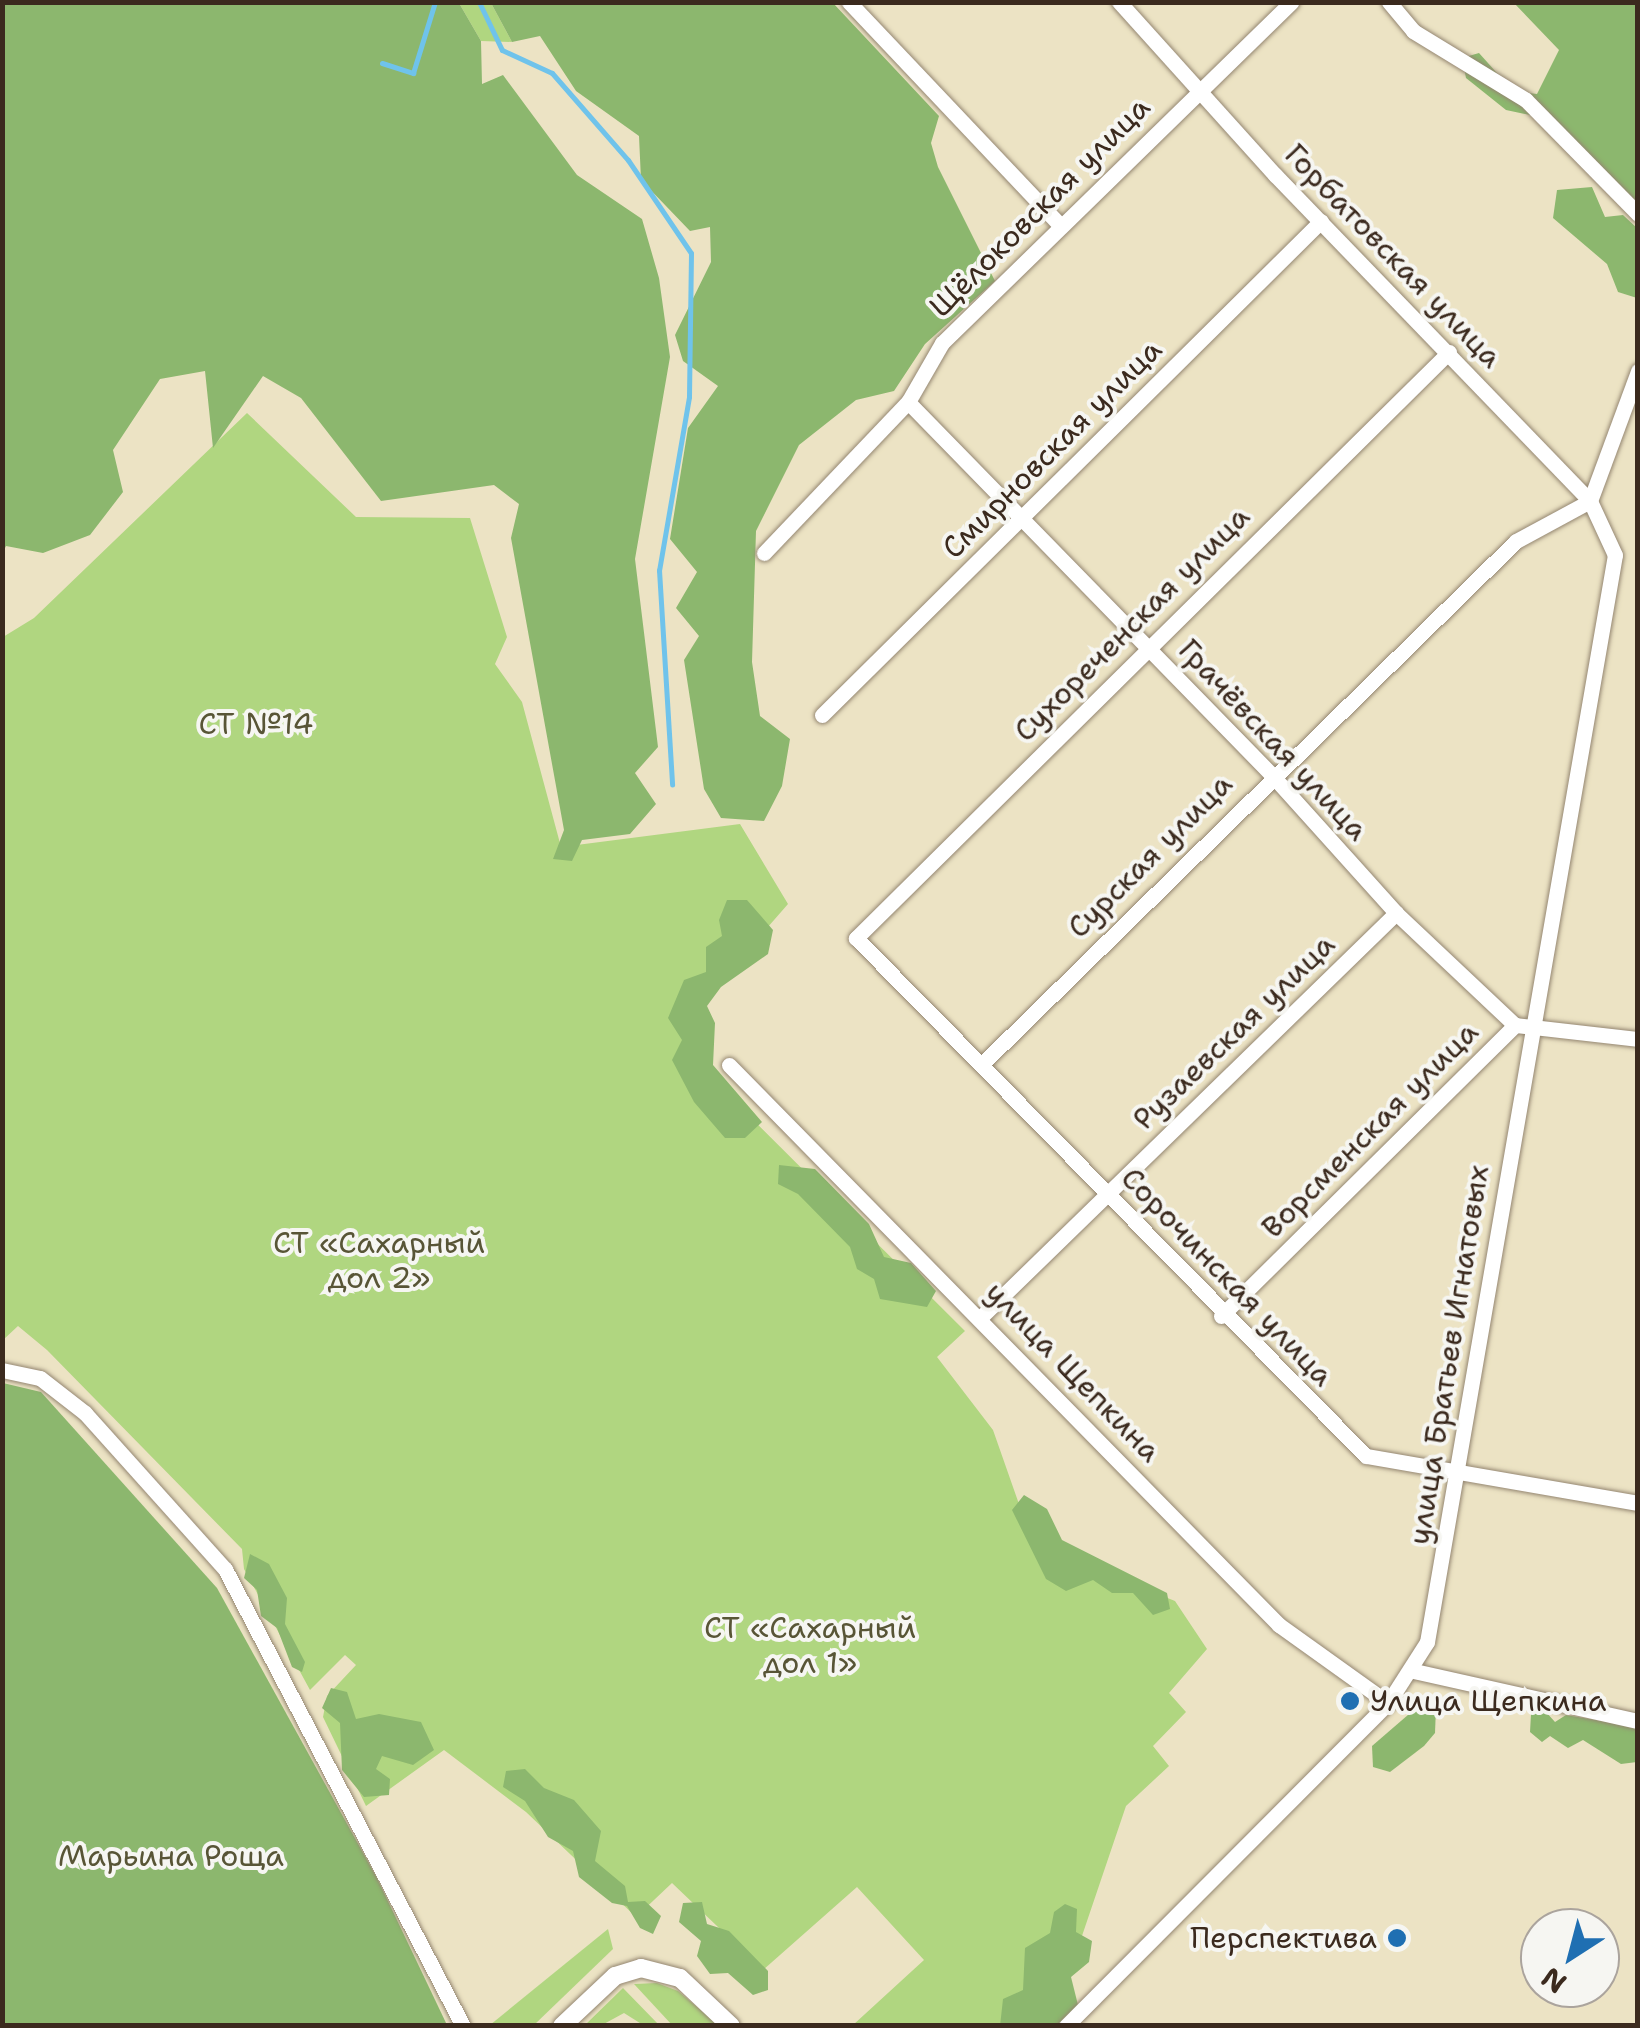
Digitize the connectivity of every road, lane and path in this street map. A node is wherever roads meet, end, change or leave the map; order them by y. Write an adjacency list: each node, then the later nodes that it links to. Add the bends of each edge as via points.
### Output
1 (849, 2): 8 (street)
2 (1119, 2): 5 (street, Горбатовская улица)
3 (1292, 2): 5 (street, Щёлоковская улица)
4 (1389, 2): 6 (street, via 1414,31 1526,100)
5 (1200, 87): 7 (street, Горбатовская улица); 8 (street, Щёлоковская улица)
6 (1638, 214)
7 (1322, 221): 9 (street, Горбатовская улица); 13 (street, Смирновская улица)
8 (1060, 226): 11 (street, Щёлоковская улица, via 942,344)
9 (1449, 352): 12 (street, Горбатовская улица); 16 (street, Сухореченская улица)
10 (1638, 371): 12 (street)
11 (908, 402): 13 (street, Грачёвская улица); 14 (street, Щёлоковская улица)
12 (1590, 501): 15 (street, Горбатовская улица); 18 (street, Сурская улица, via 1516,541)
13 (1024, 516): 16 (street, Грачёвская улица); 17 (street, Смирновская улица)
14 (764, 553)
15 (1615, 555): 21 (street, улица Братьев Игнатовых)
16 (1146, 646): 18 (street, Грачёвская улица); 20 (street, Сухореченская улица)
17 (822, 716)
18 (1272, 774): 19 (street, Грачёвская улица); 23 (street, Сурская улица)
19 (1396, 913): 21 (street, Грачёвская улица); 25 (street, Рузаевская улица)
20 (856, 938): 23 (street, Сорочинская улица)
21 (1523, 1026): 22 (street); 27 (street, Ворсменская улица); 29 (street, улица Братьев Игнатовых)
22 (1638, 1038)
23 (982, 1064): 25 (street, Сорочинская улица)
24 (729, 1065): 26 (street, улица Щепкина)
25 (1108, 1193): 26 (street, Рузаевская улица); 27 (street, Сорочинская улица)
26 (982, 1316): 32 (street, улица Щепкина, via 1280,1625)
27 (1221, 1316): 29 (street, Сорочинская улица, via 1366,1456)
28 (2, 1370): 34 (street, via 40,1378 85,1414 225,1569)
29 (1457, 1476): 30 (street, Сорочинская улица); 31 (street, улица Братьев Игнатовых, via 1435,1610)
30 (1638, 1503)
31 (1414, 1671): 32 (street, улица Братьев Игнатовых); 33 (street)
32 (1388, 1703): 37 (street, улица Братьев Игнатовых)
33 (1638, 1720)
34 (463, 2026)
35 (562, 2026): 36 (street, via 615,1976 641,1968 680,1978)
36 (731, 2026)
37 (1066, 2026)

